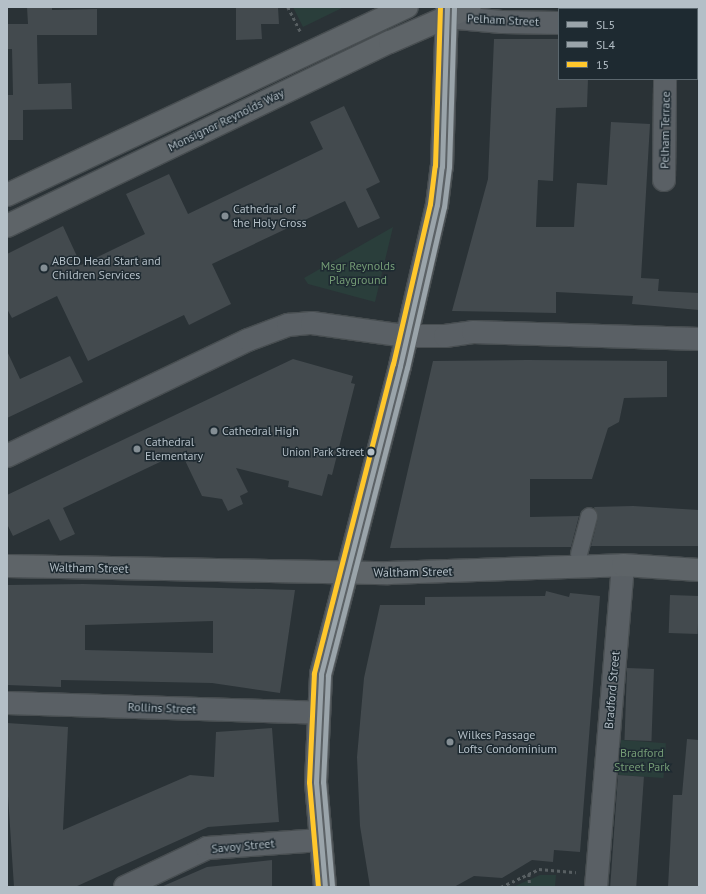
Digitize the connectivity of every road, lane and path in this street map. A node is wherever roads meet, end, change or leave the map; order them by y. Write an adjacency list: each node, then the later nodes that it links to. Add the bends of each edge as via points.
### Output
1 (288, 7): 6 (path)
2 (407, 7): 9 (main road, Monsignor Reynolds Way)
3 (470, 7): 4 (main road, Monsignor Reynolds Way)
4 (447, 12): 5 (street, Pelham Street, via 502,22); 10 (main road, Monsignor Reynolds Way); 11 (main road, via 440,186)
5 (558, 23)
6 (301, 32)
7 (665, 80): 8 (street, Pelham Terrace)
8 (664, 180)
9 (7, 195)
10 (7, 226)
11 (406, 336): 12 (street, via 445,336 473,332); 13 (street, via 312,323 288,325 248,340); 19 (main road)
12 (699, 339)
13 (7, 456)
14 (589, 516): 15 (street)
15 (579, 554)
16 (623, 565): 18 (main road, Waltham Street); 19 (main road, Waltham Street, via 396,573); 24 (street, Bradford Street)
17 (7, 566): 19 (main road, Waltham Street)
18 (699, 570)
19 (346, 572): 21 (main road, via 321,674)
20 (7, 703): 21 (street, Rollins Street)
21 (317, 713): 22 (main road, via 316,782)
22 (321, 840): 25 (street, Savoy Street, via 207,848); 26 (main road)
23 (529, 874): 24 (path, via 539,869); 27 (path); 28 (path)
24 (589, 880)
25 (125, 887)
26 (325, 887)
27 (501, 887)
28 (530, 887)

